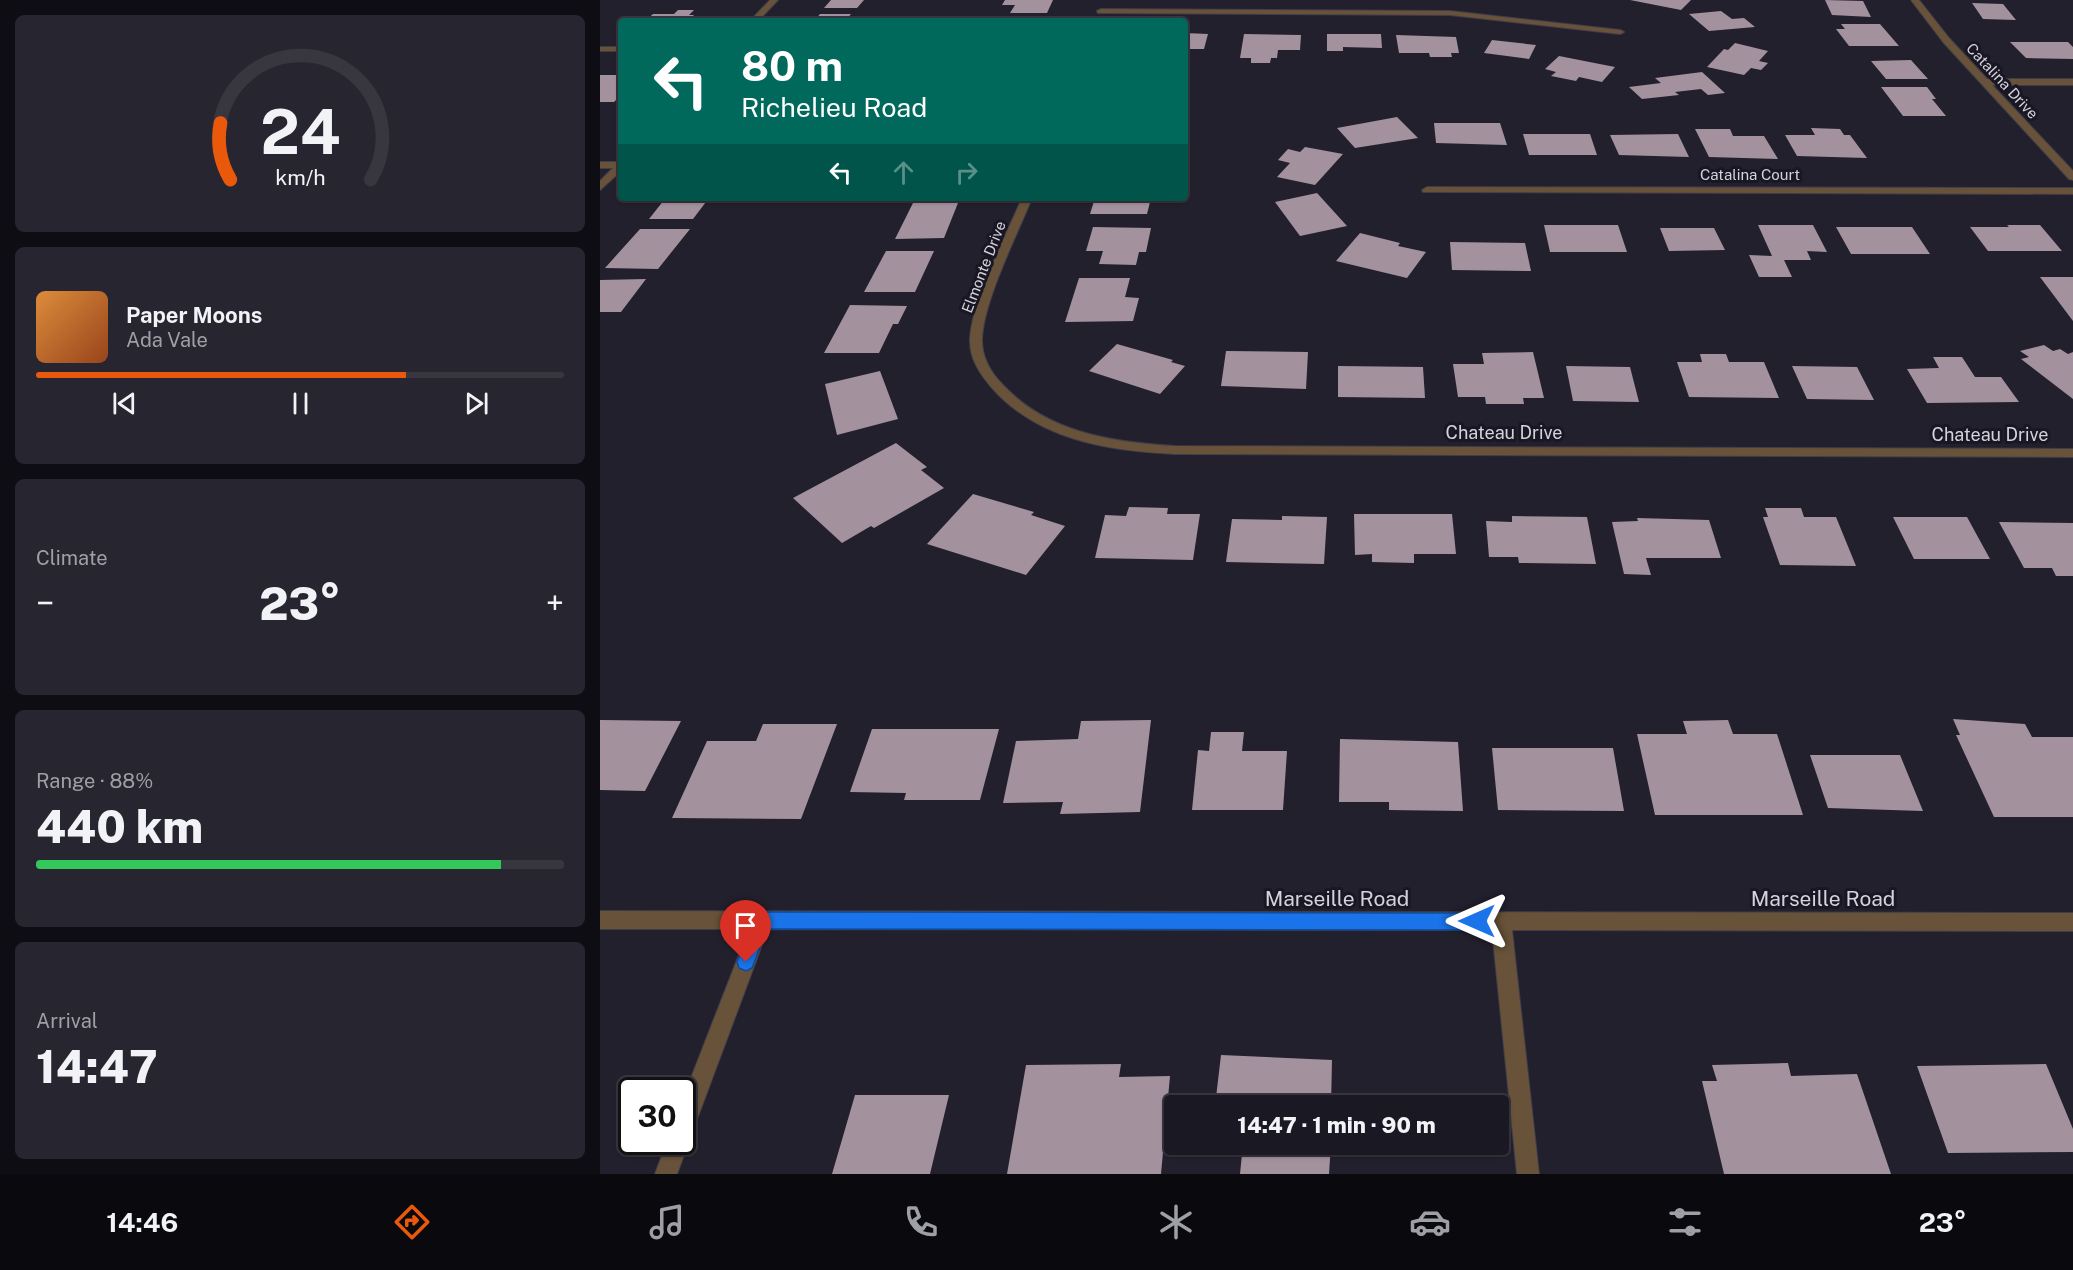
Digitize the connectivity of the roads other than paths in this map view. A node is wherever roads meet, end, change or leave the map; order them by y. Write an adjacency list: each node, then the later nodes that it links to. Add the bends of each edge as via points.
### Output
1 (774, 0): 5 (street)
2 (1105, 0): 4 (street)
3 (1915, 0): 10 (street, Catalina Drive)
4 (1101, 11): 6 (street); 7 (street, via 1440,12)
5 (757, 18)
6 (1098, 18)
7 (1620, 32)
8 (600, 49): 9 (street)
9 (618, 50)
10 (1986, 82): 11 (street); 15 (street, Catalina Drive)
11 (2073, 82)
12 (600, 165): 13 (street)
13 (618, 165)
14 (618, 168): 16 (street)
15 (2073, 177)
16 (600, 188)
17 (1427, 190): 18 (street, Catalina Court)
18 (2073, 190)
19 (1026, 201): 20 (street, Elmonte Drive, via 981,310)
20 (976, 348): 21 (street, Chateau Drive, via 987,375 1000,393 1020,409 1057,429 1104,443 1139,448)
21 (2073, 453)
22 (600, 920): 23 (street, Marseille Road)
23 (762, 921): 24 (street, Marseille Road); 26 (street)
24 (1501, 921): 25 (street, Marseille Road); 29 (street)
25 (2073, 922)
26 (696, 1093)
27 (673, 1155): 28 (street)
28 (666, 1174)
29 (1528, 1174)

